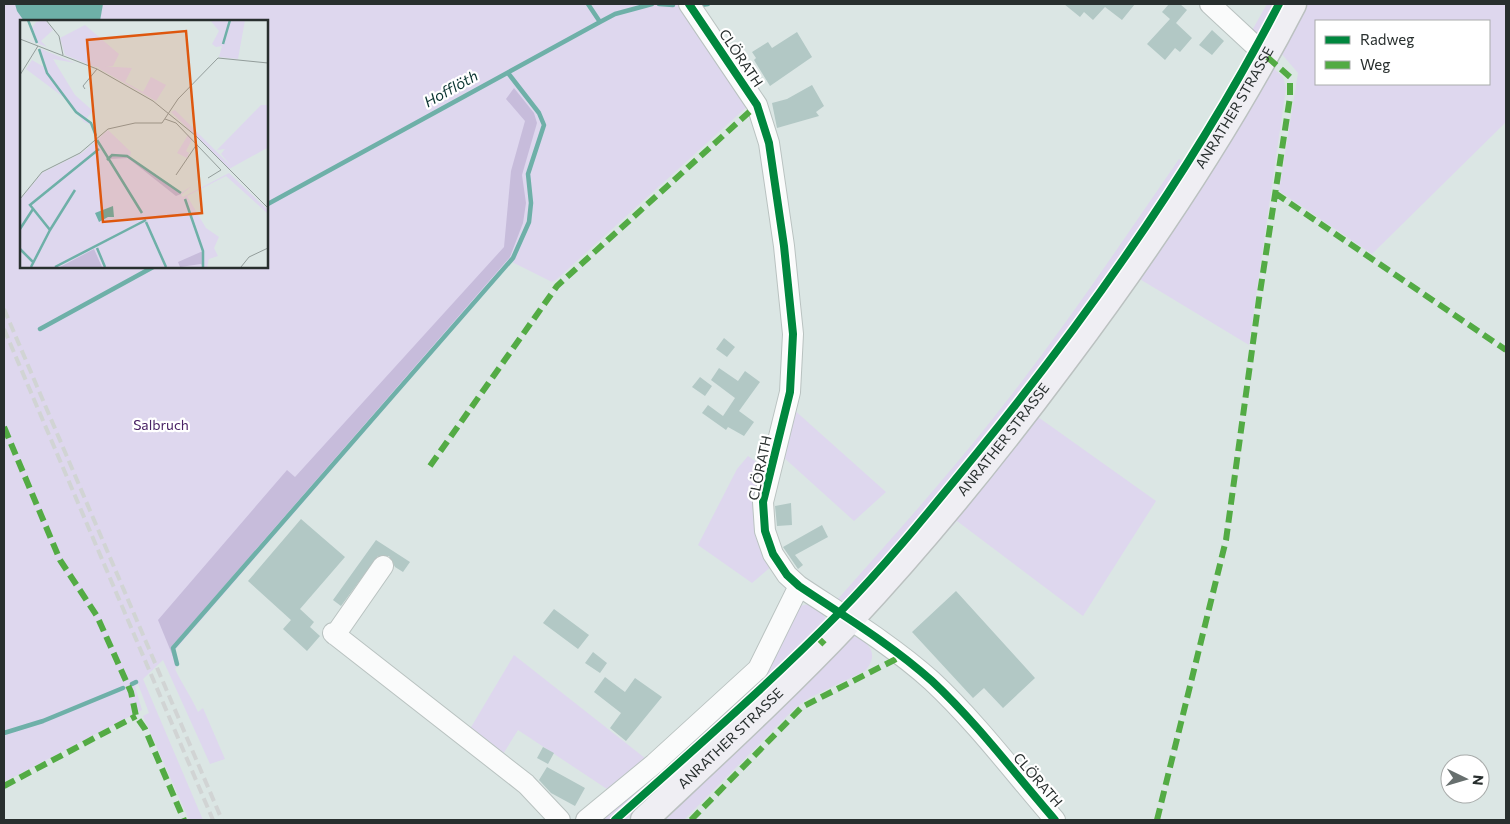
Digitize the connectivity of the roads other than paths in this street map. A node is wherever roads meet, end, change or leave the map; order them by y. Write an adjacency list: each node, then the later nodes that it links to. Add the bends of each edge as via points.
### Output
1 (1210, 4): 4 (street)
2 (1293, 4): 4 (main road, ANRATHER STRASSE)
3 (694, 10): 6 (street, CLÖRATH, via 757,105 769,142 794,334 790,392 763,502 765,531 773,554)
4 (1266, 56): 7 (main road, ANRATHER STRASSE, via 1119,288 954,502)
5 (383, 566): 8 (street, via 334,634 526,784)
6 (799, 586): 7 (street, CLÖRATH); 9 (street, via 758,669 654,764)
7 (849, 621): 10 (main road, ANRATHER STRASSE, via 789,683); 11 (street, CLÖRATH, via 902,656 932,682)
8 (560, 820)
9 (586, 820)
10 (644, 820)
11 (1056, 820)

